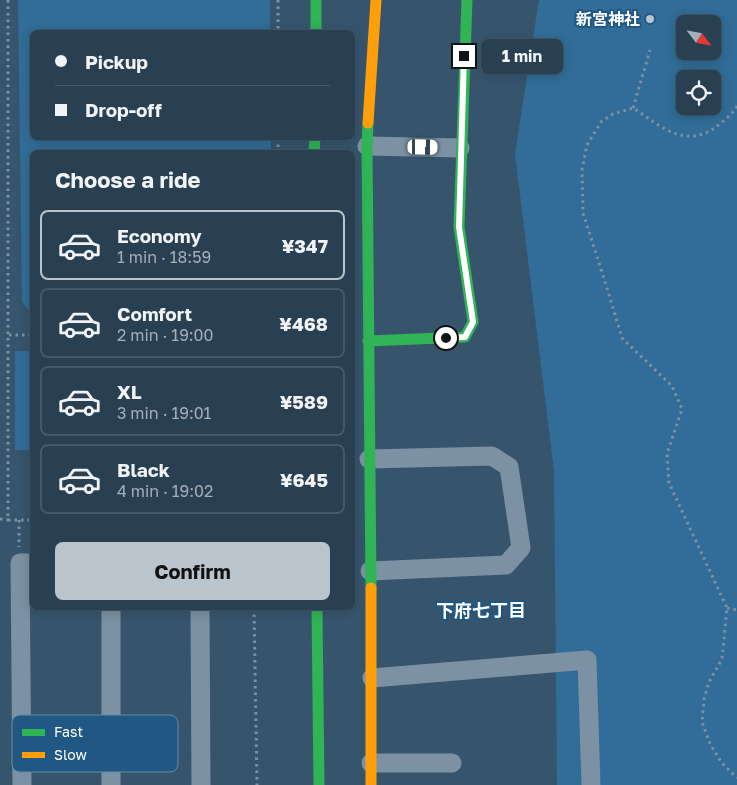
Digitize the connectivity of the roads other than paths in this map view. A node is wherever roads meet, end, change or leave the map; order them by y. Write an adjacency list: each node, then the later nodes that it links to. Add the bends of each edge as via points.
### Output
1 (316, 0): 4 (street)
2 (376, 0): 5 (street)
3 (467, 0): 6 (street)
4 (316, 30)
5 (368, 146): 6 (street); 7 (street)
6 (460, 148): 7 (street, via 459,227 473,322 465,337)
7 (368, 342): 8 (street)
8 (369, 459): 10 (street); 10 (street, via 492,456 508,467 521,548 506,565)
9 (26, 563): 15 (street)
10 (370, 571): 14 (street)
11 (111, 610): 16 (street)
12 (200, 610): 23 (street)
13 (318, 610): 24 (street)
14 (372, 678): 17 (street); 26 (street, via 587,660)
15 (23, 715)
16 (111, 715)
17 (371, 763): 18 (street); 25 (street)
18 (452, 763)
19 (22, 772): 21 (street)
20 (111, 772): 22 (street)
21 (22, 785)
22 (111, 785)
23 (201, 785)
24 (319, 785)
25 (371, 785)
26 (591, 785)

